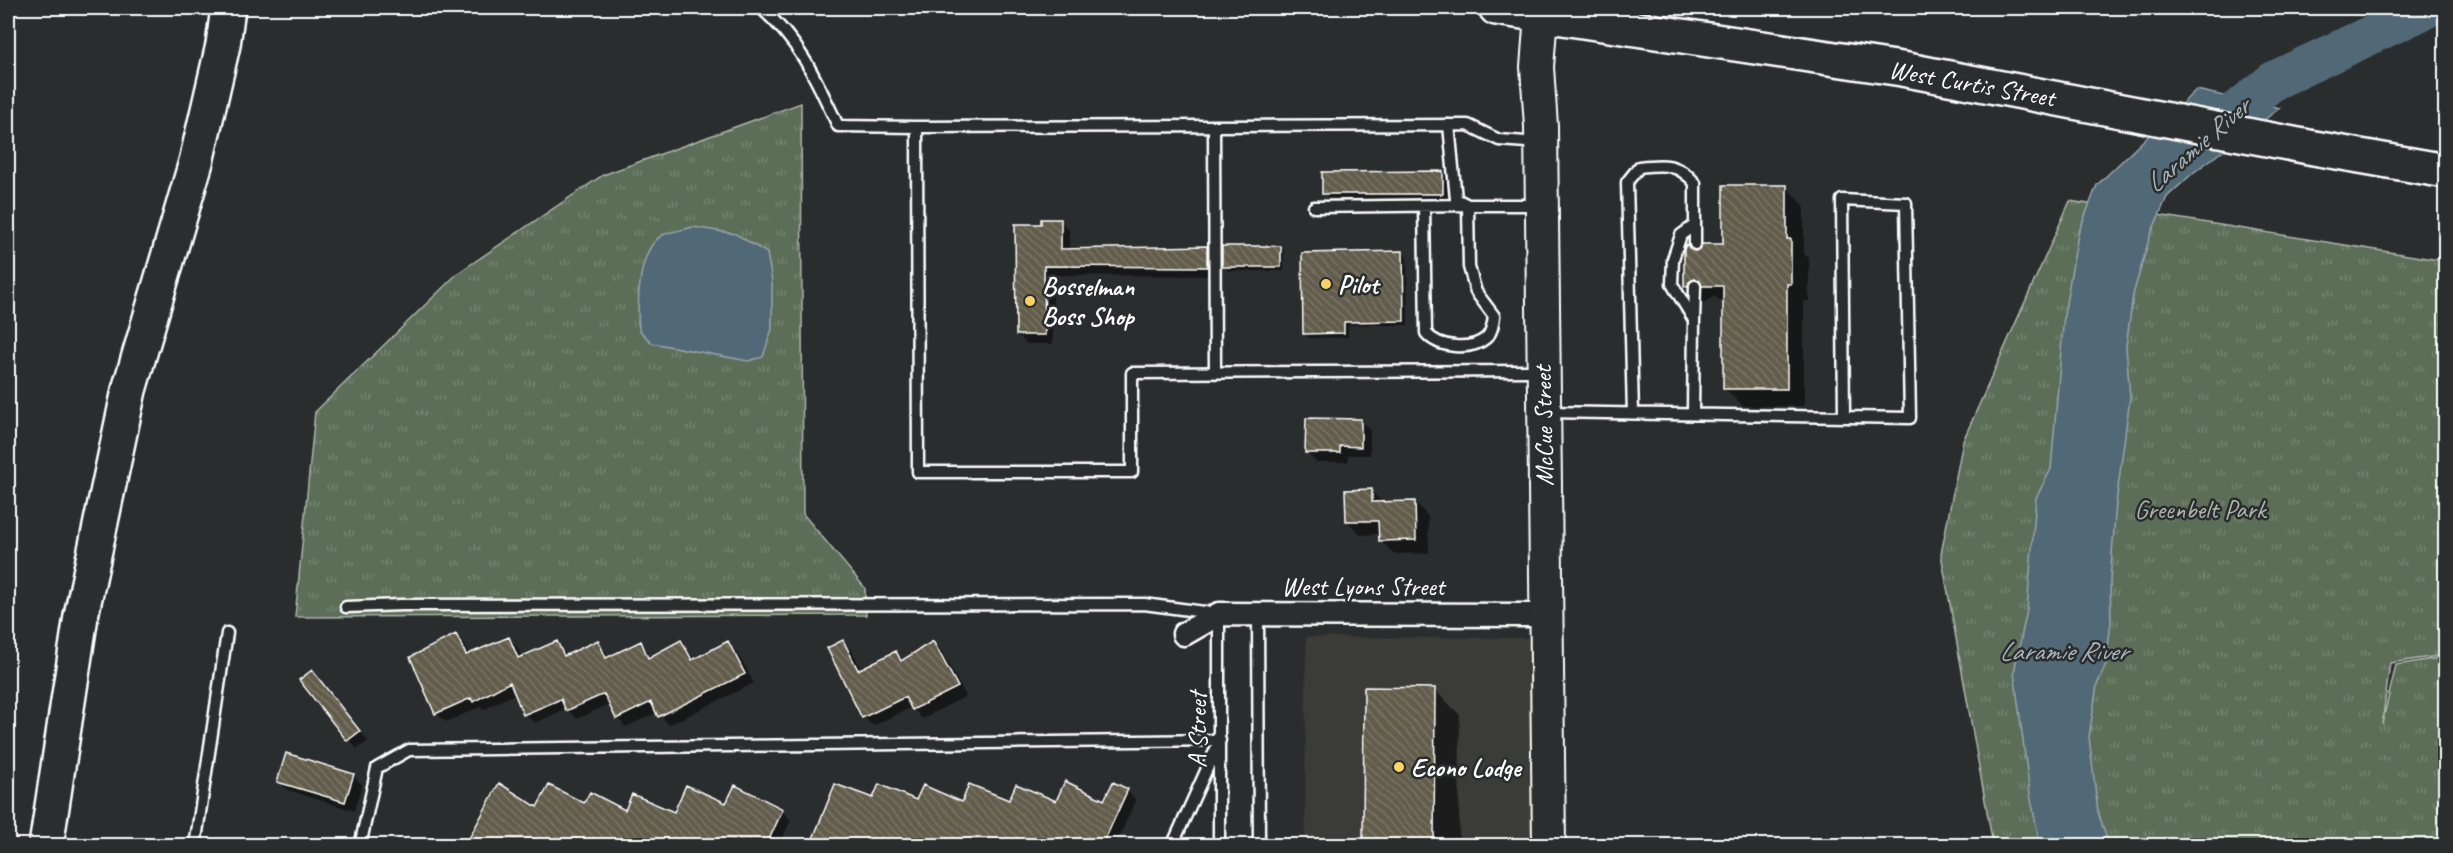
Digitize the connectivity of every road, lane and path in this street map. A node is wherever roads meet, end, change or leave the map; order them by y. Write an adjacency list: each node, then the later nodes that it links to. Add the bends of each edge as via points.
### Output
1 (228, 8): 31 (main road, via 196,162 129,390 81,616)
2 (760, 8): 7 (lane, via 783,28 808,63 838,126)
3 (1496, 8): 4 (main road, West Curtis Street)
4 (1541, 11): 8 (main road, McCue Street, via 1537,67); 9 (main road, West Curtis Street, via 1902,69)
5 (1449, 125): 6 (lane); 8 (lane, via 1468,125 1499,140); 10 (lane, via 1456,199)
6 (1215, 126): 7 (lane); 19 (lane)
7 (917, 127): 19 (lane, via 918,472 1132,472 1132,374)
8 (1540, 142): 11 (main road, McCue Street)
9 (2445, 171)
10 (1468, 205): 11 (lane); 12 (lane); 12 (lane, via 1469,267 1476,292 1494,316 1487,338 1473,345 1442,344 1426,333)
11 (1541, 205): 18 (main road, McCue Street)
12 (1424, 206): 13 (lane)
13 (1314, 207)
14 (1695, 225): 15 (lane); 17 (lane, via 1681,235 1673,259 1672,284); 21 (lane, via 1695,183 1685,170 1662,165 1639,167 1627,182)
15 (1695, 243)
16 (1695, 286): 17 (lane)
17 (1694, 320): 22 (lane)
18 (1542, 371): 19 (lane); 20 (main road, McCue Street)
19 (1215, 374)
20 (1543, 412): 21 (lane); 27 (main road, McCue Street)
21 (1633, 414): 22 (lane)
22 (1693, 414): 23 (lane)
23 (1844, 416): 23 (lane, via 1910,417 1906,203 1842,200)
24 (346, 607): 25 (lane, via 1144,604)
25 (1220, 614): 26 (street, West Lyons Street); 29 (street, West Lyons Street); 30 (lane, A Street)
26 (1258, 614): 27 (street, West Lyons Street); 36 (lane)
27 (1548, 615): 37 (main road, McCue Street)
28 (227, 633): 32 (lane)
29 (1184, 634)
30 (1220, 740): 33 (lane, via 409,750 376,768); 34 (lane); 35 (lane, A Street)
31 (46, 846)
32 (195, 846)
33 (360, 846)
34 (1172, 846)
35 (1219, 846)
36 (1258, 846)
37 (1549, 846)

